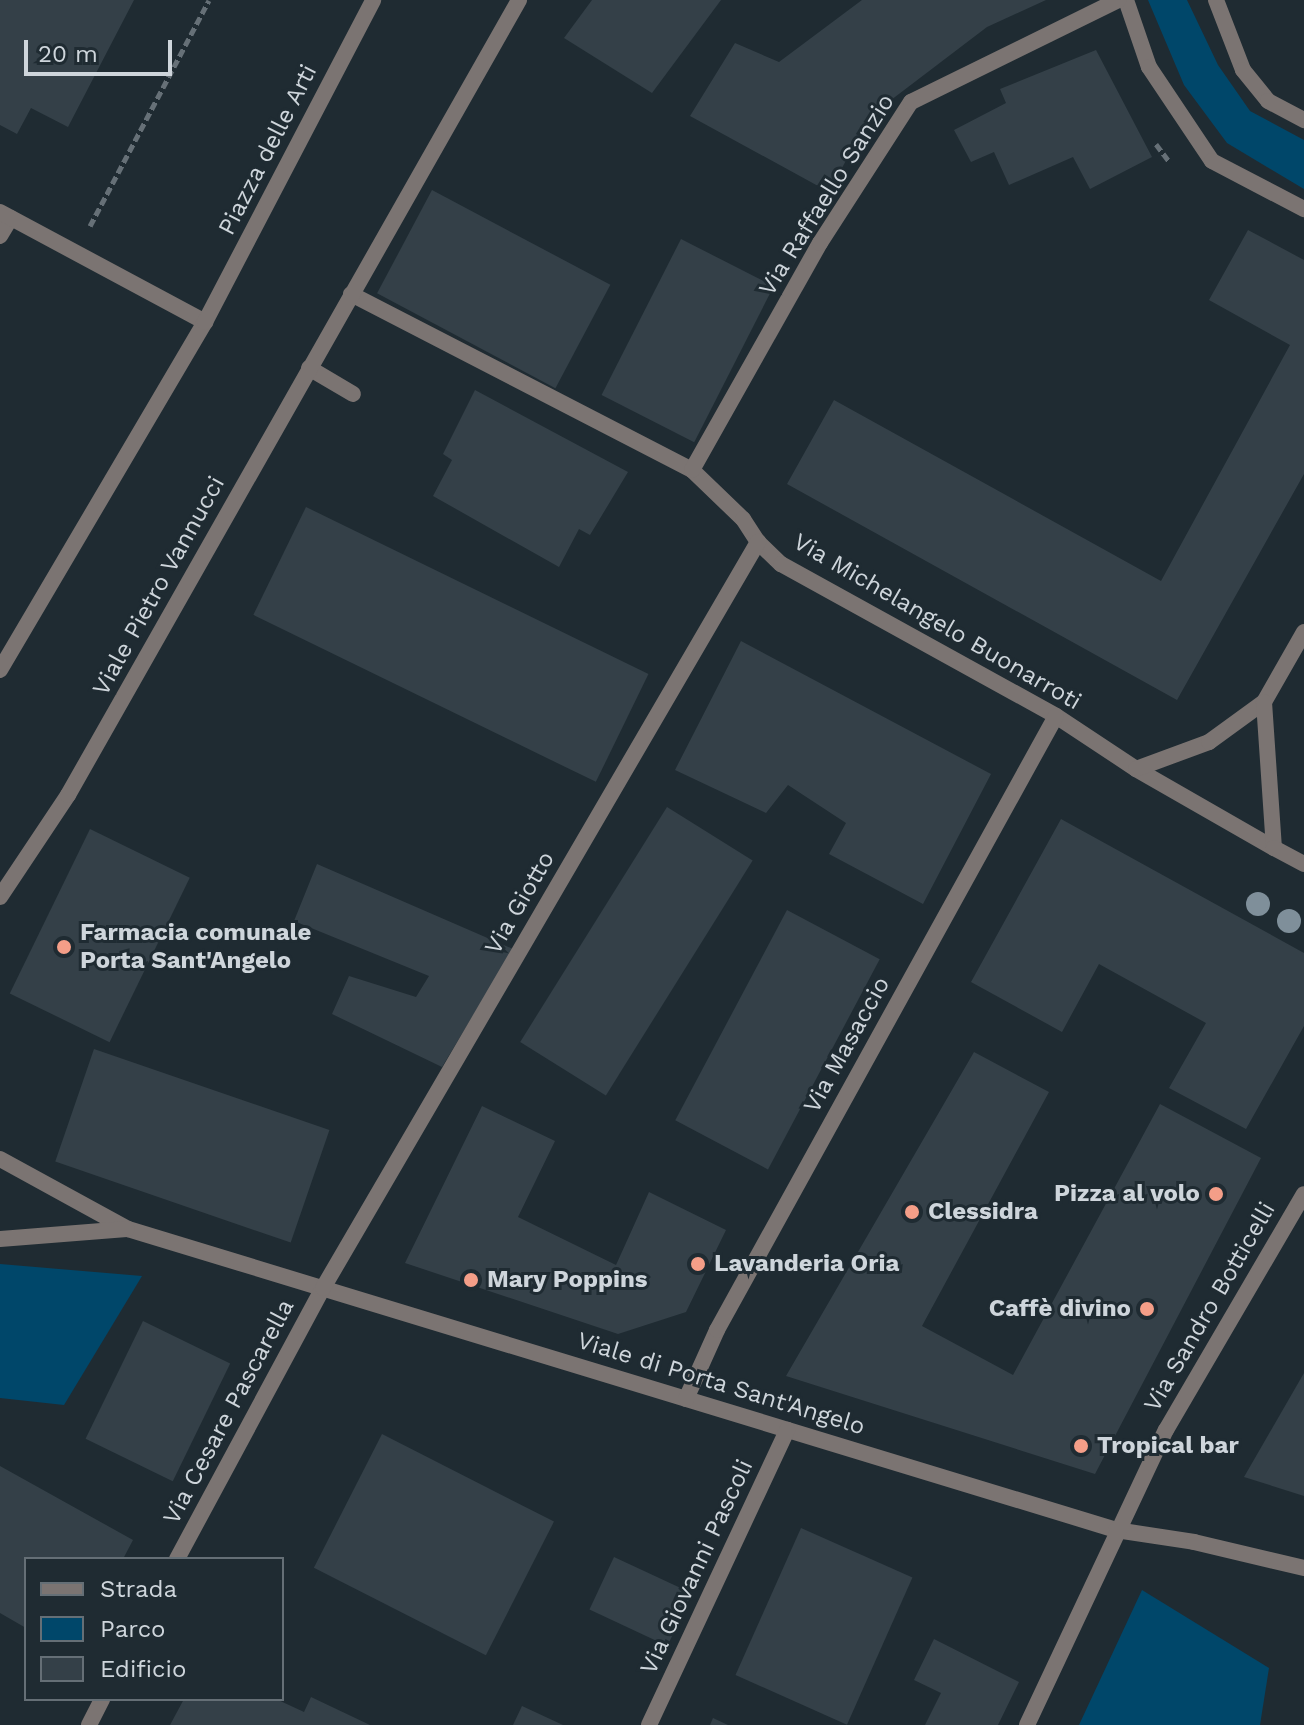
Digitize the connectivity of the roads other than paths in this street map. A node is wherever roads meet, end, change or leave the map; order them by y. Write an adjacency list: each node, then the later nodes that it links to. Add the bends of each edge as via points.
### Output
1 (373, 0): 11 (street, Piazza delle Arti)
2 (519, 0): 10 (street)
3 (1118, 0): 14 (street, Via Raffaello Sanzio, via 911,102 820,243)
4 (1126, 0): 7 (street, via 1149,67 1212,161)
5 (1216, 0): 6 (street, via 1243,70 1268,101)
6 (1304, 120)
7 (1304, 209)
8 (5, 215): 9 (street); 11 (street)
9 (0, 236)
10 (351, 294): 12 (street, Viale Pietro Vannucci); 14 (street, Via Michelangelo Buonarroti)
11 (205, 322): 17 (street)
12 (309, 368): 13 (street); 23 (street, Viale Pietro Vannucci, via 68,795)
13 (353, 394)
14 (692, 470): 15 (street, Via Michelangelo Buonarroti, via 743,519)
15 (758, 542): 19 (street, Via Michelangelo Buonarroti, via 781,564); 28 (street, Via Giotto)
16 (1304, 632): 18 (street)
17 (0, 670)
18 (1264, 702): 20 (street, via 1209,742); 21 (street)
19 (1056, 716): 20 (street, Via Michelangelo Buonarroti); 29 (street, Via Masaccio, via 717,1330)
20 (1136, 769): 21 (street, Via Michelangelo Buonarroti)
21 (1274, 848): 22 (street, Via Michelangelo Buonarroti)
22 (1304, 864)
23 (0, 897)
24 (0, 1159): 26 (street, Viale di Porta Sant'Angelo)
25 (1304, 1194): 31 (street, Via Sandro Botticelli, via 1166,1430)
26 (128, 1229): 27 (street, Viale di Porta Sant'Angelo); 28 (street, Viale di Porta Sant'Angelo)
27 (0, 1239)
28 (323, 1288): 29 (street, Viale di Porta Sant'Angelo); 32 (street, Via Cesare Pascarella)
29 (686, 1399): 30 (street, Viale di Porta Sant'Angelo)
30 (787, 1430): 31 (street, Viale di Porta Sant'Angelo); 36 (street, Via Giovanni Pascoli)
31 (1116, 1530): 33 (street, Viale di Porta Sant'Angelo); 37 (street, Via Sandro Botticelli)
32 (178, 1557)
33 (1304, 1568)
34 (101, 1701): 35 (street)
35 (89, 1725)
36 (649, 1725)
37 (1027, 1725)

